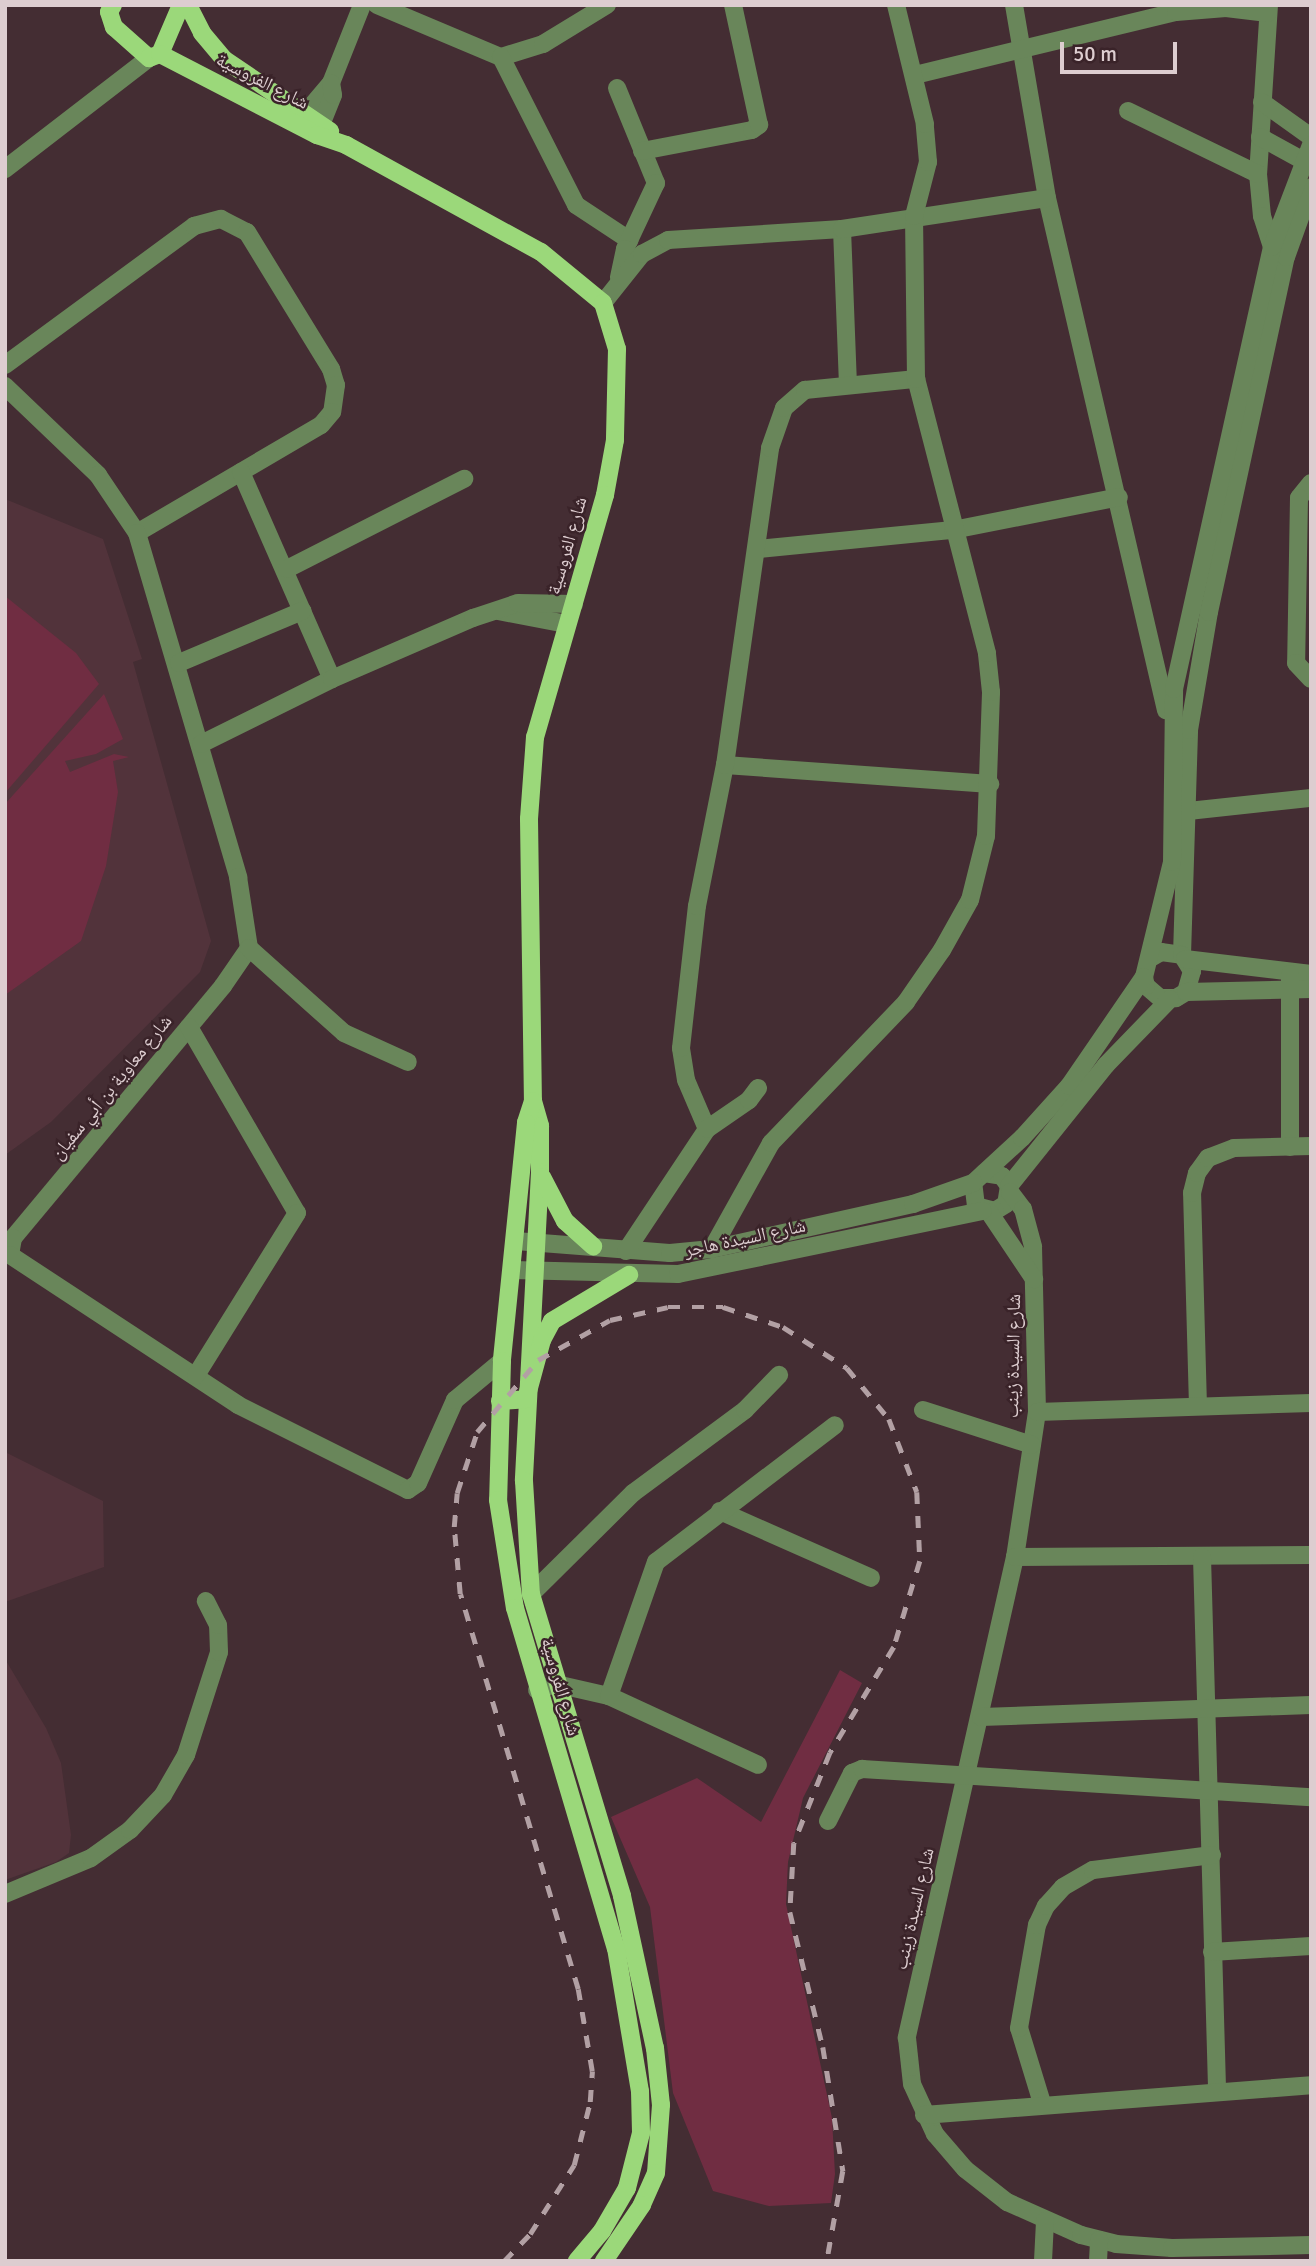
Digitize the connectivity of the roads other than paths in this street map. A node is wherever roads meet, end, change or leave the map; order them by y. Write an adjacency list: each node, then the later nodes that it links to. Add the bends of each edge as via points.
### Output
1 (181, 5): 13 (main road)
2 (188, 5): 20 (main road, شارع الفروسية, via 202,33 225,60)
3 (362, 5): 16 (street)
4 (377, 5): 14 (street)
5 (607, 5): 11 (street)
6 (733, 5): 25 (street, via 759,125)
7 (896, 5): 15 (street)
8 (1014, 5): 12 (street)
9 (107, 8): 13 (main road, شارع الفروسية, via 119,34)
10 (1269, 9): 12 (street, via 1176,12); 18 (street)
11 (580, 13): 14 (street, via 515,57)
12 (1024, 48): 15 (street); 30 (street)
13 (154, 56): 20 (main road, شارع الفروسية); 27 (street)
14 (501, 57): 33 (street, via 576,205)
15 (915, 75): 31 (street, via 928,162)
16 (331, 83): 20 (street); 21 (street, via 332,95)
17 (617, 88): 25 (street)
18 (1262, 102): 22 (street); 23 (street)
19 (1128, 111): 28 (street)
20 (300, 118): 21 (main road, شارع الفروسية)
21 (320, 130): 36 (main road, شارع الفروسية, via 541,252)
22 (1260, 136): 26 (street); 28 (street)
23 (1311, 137)
24 (1311, 145): 26 (street)
25 (642, 151): 33 (street, via 655,187)
26 (1308, 163): 34 (street)
27 (5, 169)
28 (1258, 174): 34 (street, via 1262,216)
29 (1311, 187): 61 (street, via 1286,257 1209,612)
30 (1047, 198): 31 (street); 44 (street)
31 (915, 216): 32 (street); 38 (street)
32 (842, 229): 35 (street, via 668,240 642,254); 39 (street)
33 (628, 240): 35 (street)
34 (1272, 247): 56 (street, via 1174,689)
35 (618, 280): 36 (street)
36 (603, 303): 49 (main road, شارع الفروسية, via 617,349 615,440)
37 (5, 365): 41 (street, via 194,226 221,219 228,222 247,232 331,369 335,385 331,412 321,425)
38 (916, 379): 39 (street); 45 (street)
39 (848, 383): 47 (street, via 805,390 784,408 770,448)
40 (5, 386): 46 (street, via 99,475)
41 (241, 472): 46 (street); 48 (street)
42 (464, 479): 48 (street)
43 (1311, 483): 55 (street, via 1299,498 1296,663)
44 (1119, 497): 45 (street); 56 (street)
45 (953, 530): 47 (street); 59 (street, via 987,653)
46 (137, 533): 53 (street)
47 (758, 549): 58 (street)
48 (287, 569): 50 (street)
49 (573, 604): 51 (street, via 526,603); 52 (main road, شارع الفروسية)
50 (302, 611): 53 (street); 54 (street)
51 (498, 611): 52 (street); 54 (street)
52 (566, 624): 72 (main road, شارع الفروسية, via 535,737 528,820)
53 (179, 663): 57 (street)
54 (332, 679): 57 (street)
55 (1311, 679)
56 (1170, 727): 61 (street)
57 (201, 744): 62 (street, via 238,877)
58 (725, 765): 59 (street); 73 (street, via 697,906 681,1048 687,1080)
59 (990, 784): 85 (street, via 986,836 970,900 942,950 906,1002 771,1143)
60 (1311, 798): 61 (street)
61 (1181, 811): 63 (street); 64 (street)
62 (249, 948): 69 (street, شارع معاوية بن أبي سفيان); 70 (street, via 344,1032)
63 (1184, 957): 64 (street, via 1161,951); 66 (street); 68 (street, via 1192,979)
64 (1146, 968): 68 (street, via 1152,993); 77 (street, via 1069,1086)
65 (1311, 974): 66 (street)
66 (1289, 983): 67 (street); 68 (street); 75 (street)
67 (1311, 989)
68 (1178, 995): 78 (street, via 1106,1065)
69 (189, 1027): 92 (street, via 297,1213); 92 (street, شارع معاوية بن أبي سفيان, via 9,1248 18,1260)
70 (408, 1062)
71 (758, 1088): 73 (street, via 749,1100)
72 (533, 1101): 76 (main road, شارع الفروسية, via 540,1126); 82 (main road, شارع الفروسية, via 526,1123)
73 (706, 1129): 86 (street)
74 (1311, 1146): 75 (street)
75 (1290, 1147): 97 (street, via 1220,1152 1208,1158 1197,1173 1192,1193)
76 (540, 1172): 83 (main road, شارع الفروسية); 84 (main road, via 565,1221)
77 (978, 1178): 78 (street, via 1002,1176); 79 (street, شارع السيدة هاجر); 80 (street, via 971,1199)
78 (1009, 1189): 80 (street, via 1006,1204); 90 (street, شارع السيدة زينب, via 1029,1224)
79 (886, 1210): 81 (street); 85 (street, شارع السيدة هاجر)
80 (986, 1211): 81 (street, شارع السيدة هاجر); 90 (street, شارع السيدة زينب)
81 (887, 1231): 89 (street, شارع السيدة هاجر, via 702,1271)
82 (516, 1241): 83 (street, شارع السيدة هاجر); 87 (main road, شارع الفروسية)
83 (536, 1242): 84 (street, شارع السيدة هاجر); 88 (main road, شارع الفروسية)
84 (593, 1246): 86 (street, شارع السيدة هاجر)
85 (712, 1249): 86 (street, شارع السيدة هاجر)
86 (626, 1251)
87 (513, 1270): 88 (street, شارع السيدة هاجر); 91 (main road, شارع الفروسية)
88 (533, 1272): 89 (street, شارع السيدة هاجر); 94 (main road, شارع الفروسية)
89 (629, 1275): 94 (main road, via 552,1321)
90 (1036, 1282): 99 (street, شارع السيدة زينب)
91 (502, 1361): 92 (street, شارع معاوية بن أبي سفيان, via 455,1400 418,1483 408,1490 283,1431); 95 (main road, شارع الفروسية)
92 (196, 1375)
93 (779, 1376): 107 (street, via 745,1410 633,1493)
94 (526, 1399): 95 (main road); 107 (main road, شارع الفروسية, via 524,1481)
95 (500, 1401): 110 (main road, شارع الفروسية, via 497,1465 503,1541)
96 (1311, 1403): 97 (street)
97 (1198, 1406): 99 (street)
98 (923, 1410): 101 (street)
99 (1037, 1412): 101 (street, شارع السيدة زينب)
100 (835, 1425): 102 (street)
101 (1031, 1445): 104 (street, شارع السيدة زينب)
102 (720, 1511): 106 (street); 111 (street, via 656,1562)
103 (1311, 1555): 105 (street)
104 (1015, 1557): 105 (street); 114 (street, شارع السيدة زينب)
105 (1202, 1557): 113 (street)
106 (871, 1578)
107 (531, 1594): 109 (main road, شارع الفروسية)
108 (206, 1601): 121 (street, via 218,1625 219,1652 186,1755 163,1795 131,1830 91,1858)
109 (556, 1684): 110 (street); 111 (street); 132 (main road, شارع الفروسية, via 638,1958 661,2105 656,2173 626,2232)
110 (537, 1690): 131 (main road, شارع الفروسية, via 616,1948 640,2091 641,2133 627,2188)
111 (609, 1696): 115 (street)
112 (1311, 1705): 113 (street)
113 (1207, 1712): 114 (street); 117 (street)
114 (981, 1717): 116 (street, شارع السيدة زينب)
115 (758, 1765)
116 (966, 1775): 117 (street); 119 (street, via 862,1769 852,1773); 127 (street, شارع السيدة زينب, via 907,2038 912,2084)
117 (1211, 1790): 118 (street); 120 (street)
118 (1311, 1797)
119 (828, 1821)
120 (1212, 1855): 123 (street); 126 (street, via 1093,1870 1063,1887 1046,1906 1037,1926 1019,2028)
121 (5, 1894)
122 (1311, 1946): 123 (street)
123 (1212, 1952): 125 (street)
124 (1311, 2085): 125 (street)
125 (1217, 2089): 126 (street)
126 (1042, 2103): 127 (street)
127 (924, 2115): 128 (street, شارع السيدة زينب, via 973,2176 1007,2202)
128 (1045, 2221): 129 (street, شارع السيدة زينب); 133 (street)
129 (1099, 2240): 130 (street, شارع السيدة زينب, via 1172,2248); 134 (street)
130 (1311, 2245)
131 (577, 2261)
132 (604, 2261)
133 (1043, 2261)
134 (1098, 2261)

